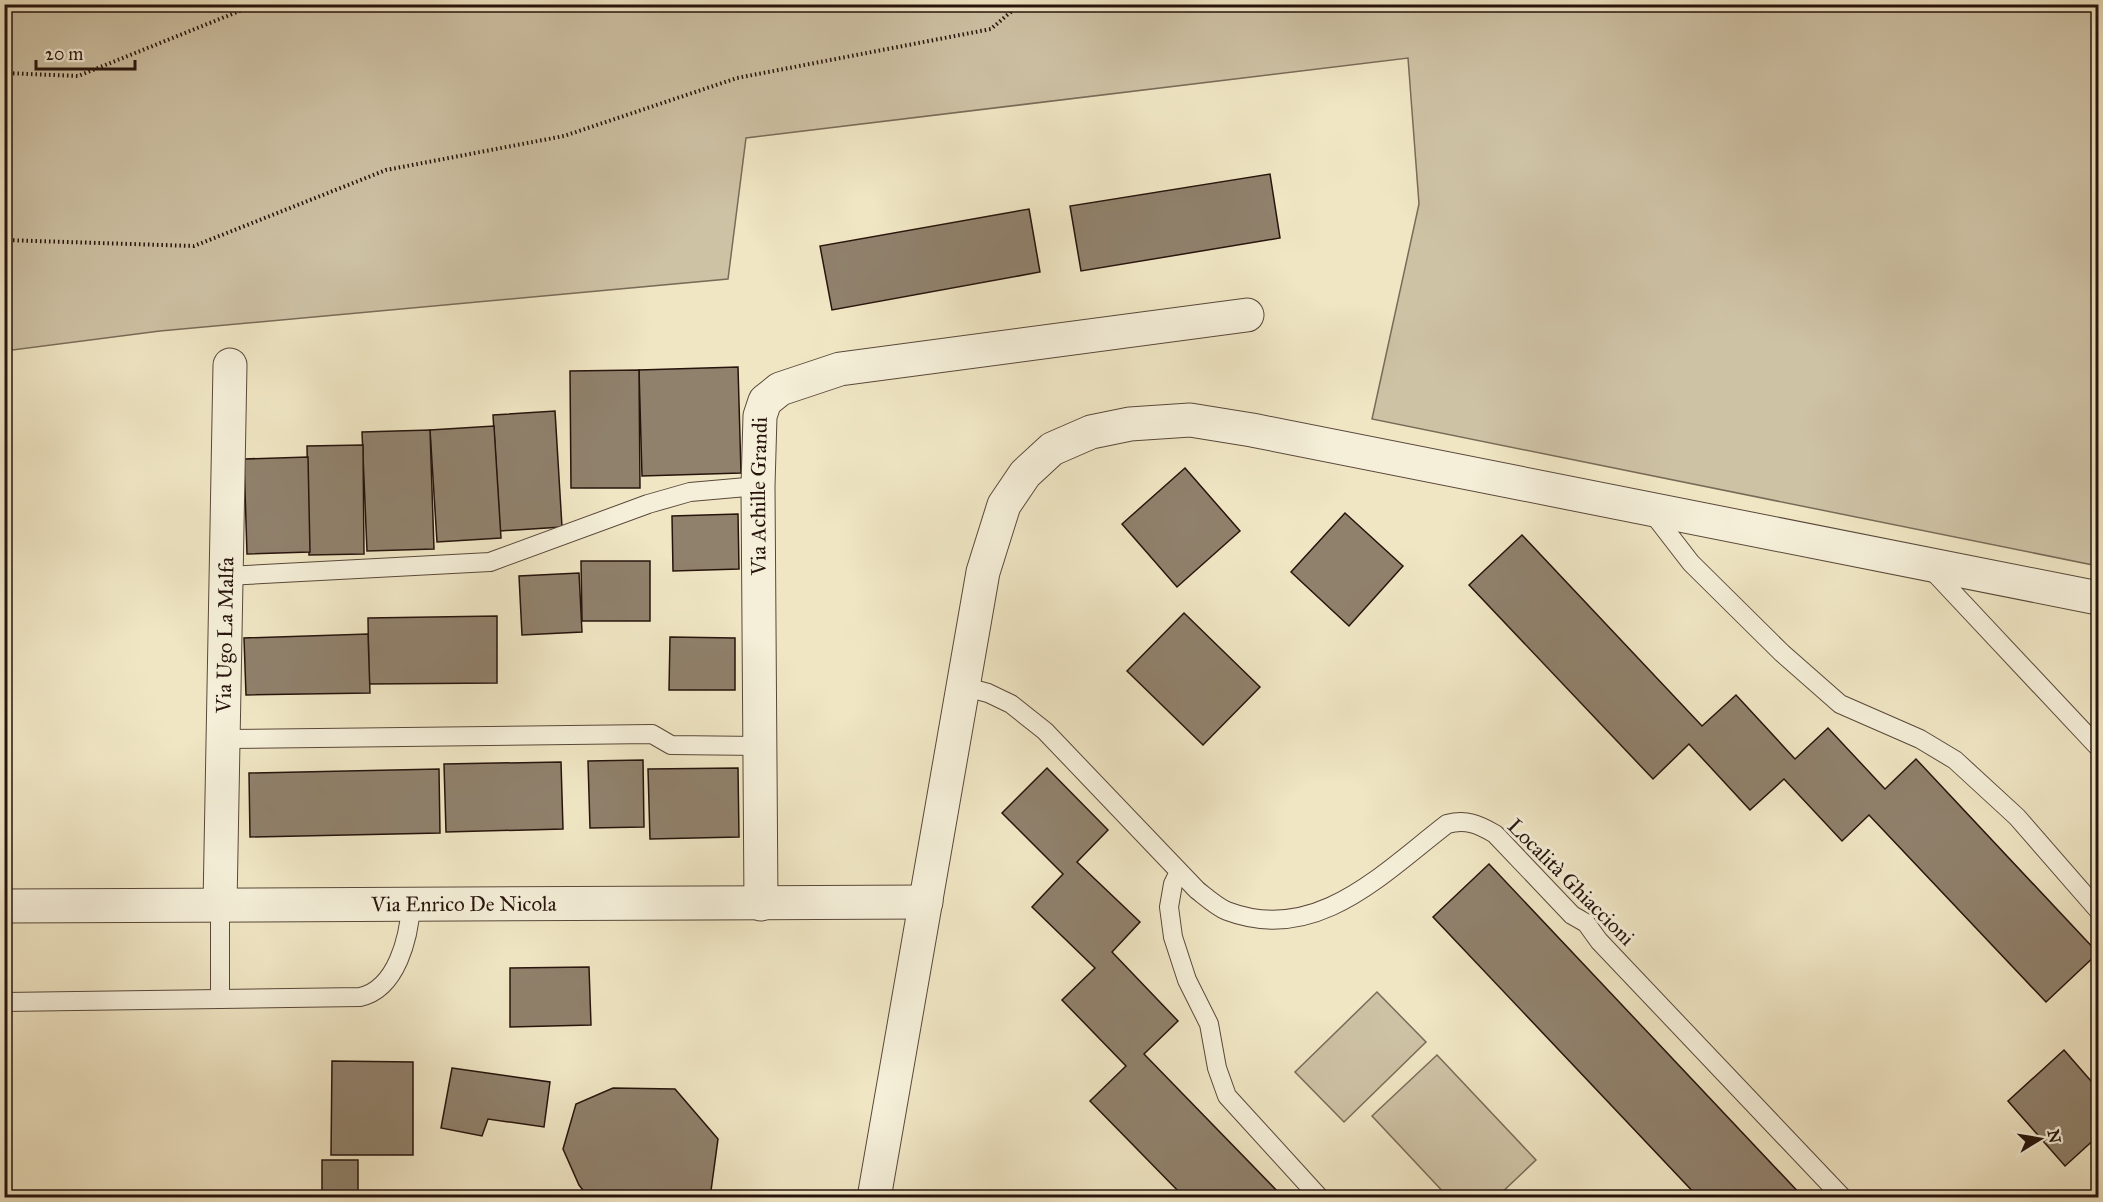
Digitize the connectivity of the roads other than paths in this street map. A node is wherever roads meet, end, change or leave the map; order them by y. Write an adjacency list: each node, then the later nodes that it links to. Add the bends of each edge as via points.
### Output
1 (1247, 315): 3 (street, Via Achille Grandi, via 840,369 780,389 765,401 760,416)
2 (230, 365): 6 (street, Via Ugo La Malfa)
3 (758, 486): 6 (lane, via 690,492 490,562); 10 (street, Via Achille Grandi)
4 (1649, 509): 5 (street); 8 (street, via 1190,420 1130,424 1091,432 1052,449 1025,474 1004,505 983,572); 18 (lane, via 1691,563 1782,653 1840,704 1920,739 1955,760 2017,817)
5 (1927, 564): 7 (street); 11 (lane)
6 (227, 576): 9 (street, Via Ugo La Malfa)
7 (2098, 598)
8 (962, 686): 12 (lane, Località Ghiaccioni, via 1011,704 1046,731); 13 (street)
9 (224, 739): 10 (lane, via 652,734 670,745); 15 (street, Via Ugo La Malfa)
10 (760, 746): 14 (street, Via Achille Grandi)
11 (2098, 747)
12 (1179, 872): 22 (lane, via 1169,907 1173,937 1187,980 1209,1024 1227,1096); 23 (lane, Località Ghiaccioni, via 1225,911 1286,920 1320,913 1354,896 1447,824 1460,820 1479,824 1495,834 1572,915 1586,923)
13 (926, 902): 14 (street, Via Enrico De Nicola); 21 (street)
14 (761, 904): 16 (street, Via Enrico De Nicola)
15 (220, 905): 16 (street, Via Enrico De Nicola); 17 (street, Via Enrico De Nicola); 19 (lane)
16 (411, 905): 19 (lane, via 404,947 386,984 370,995)
17 (4, 906)
18 (2098, 910)
19 (220, 998): 20 (lane)
20 (4, 1002)
21 (874, 1197)
22 (1320, 1197)
23 (1843, 1197)

